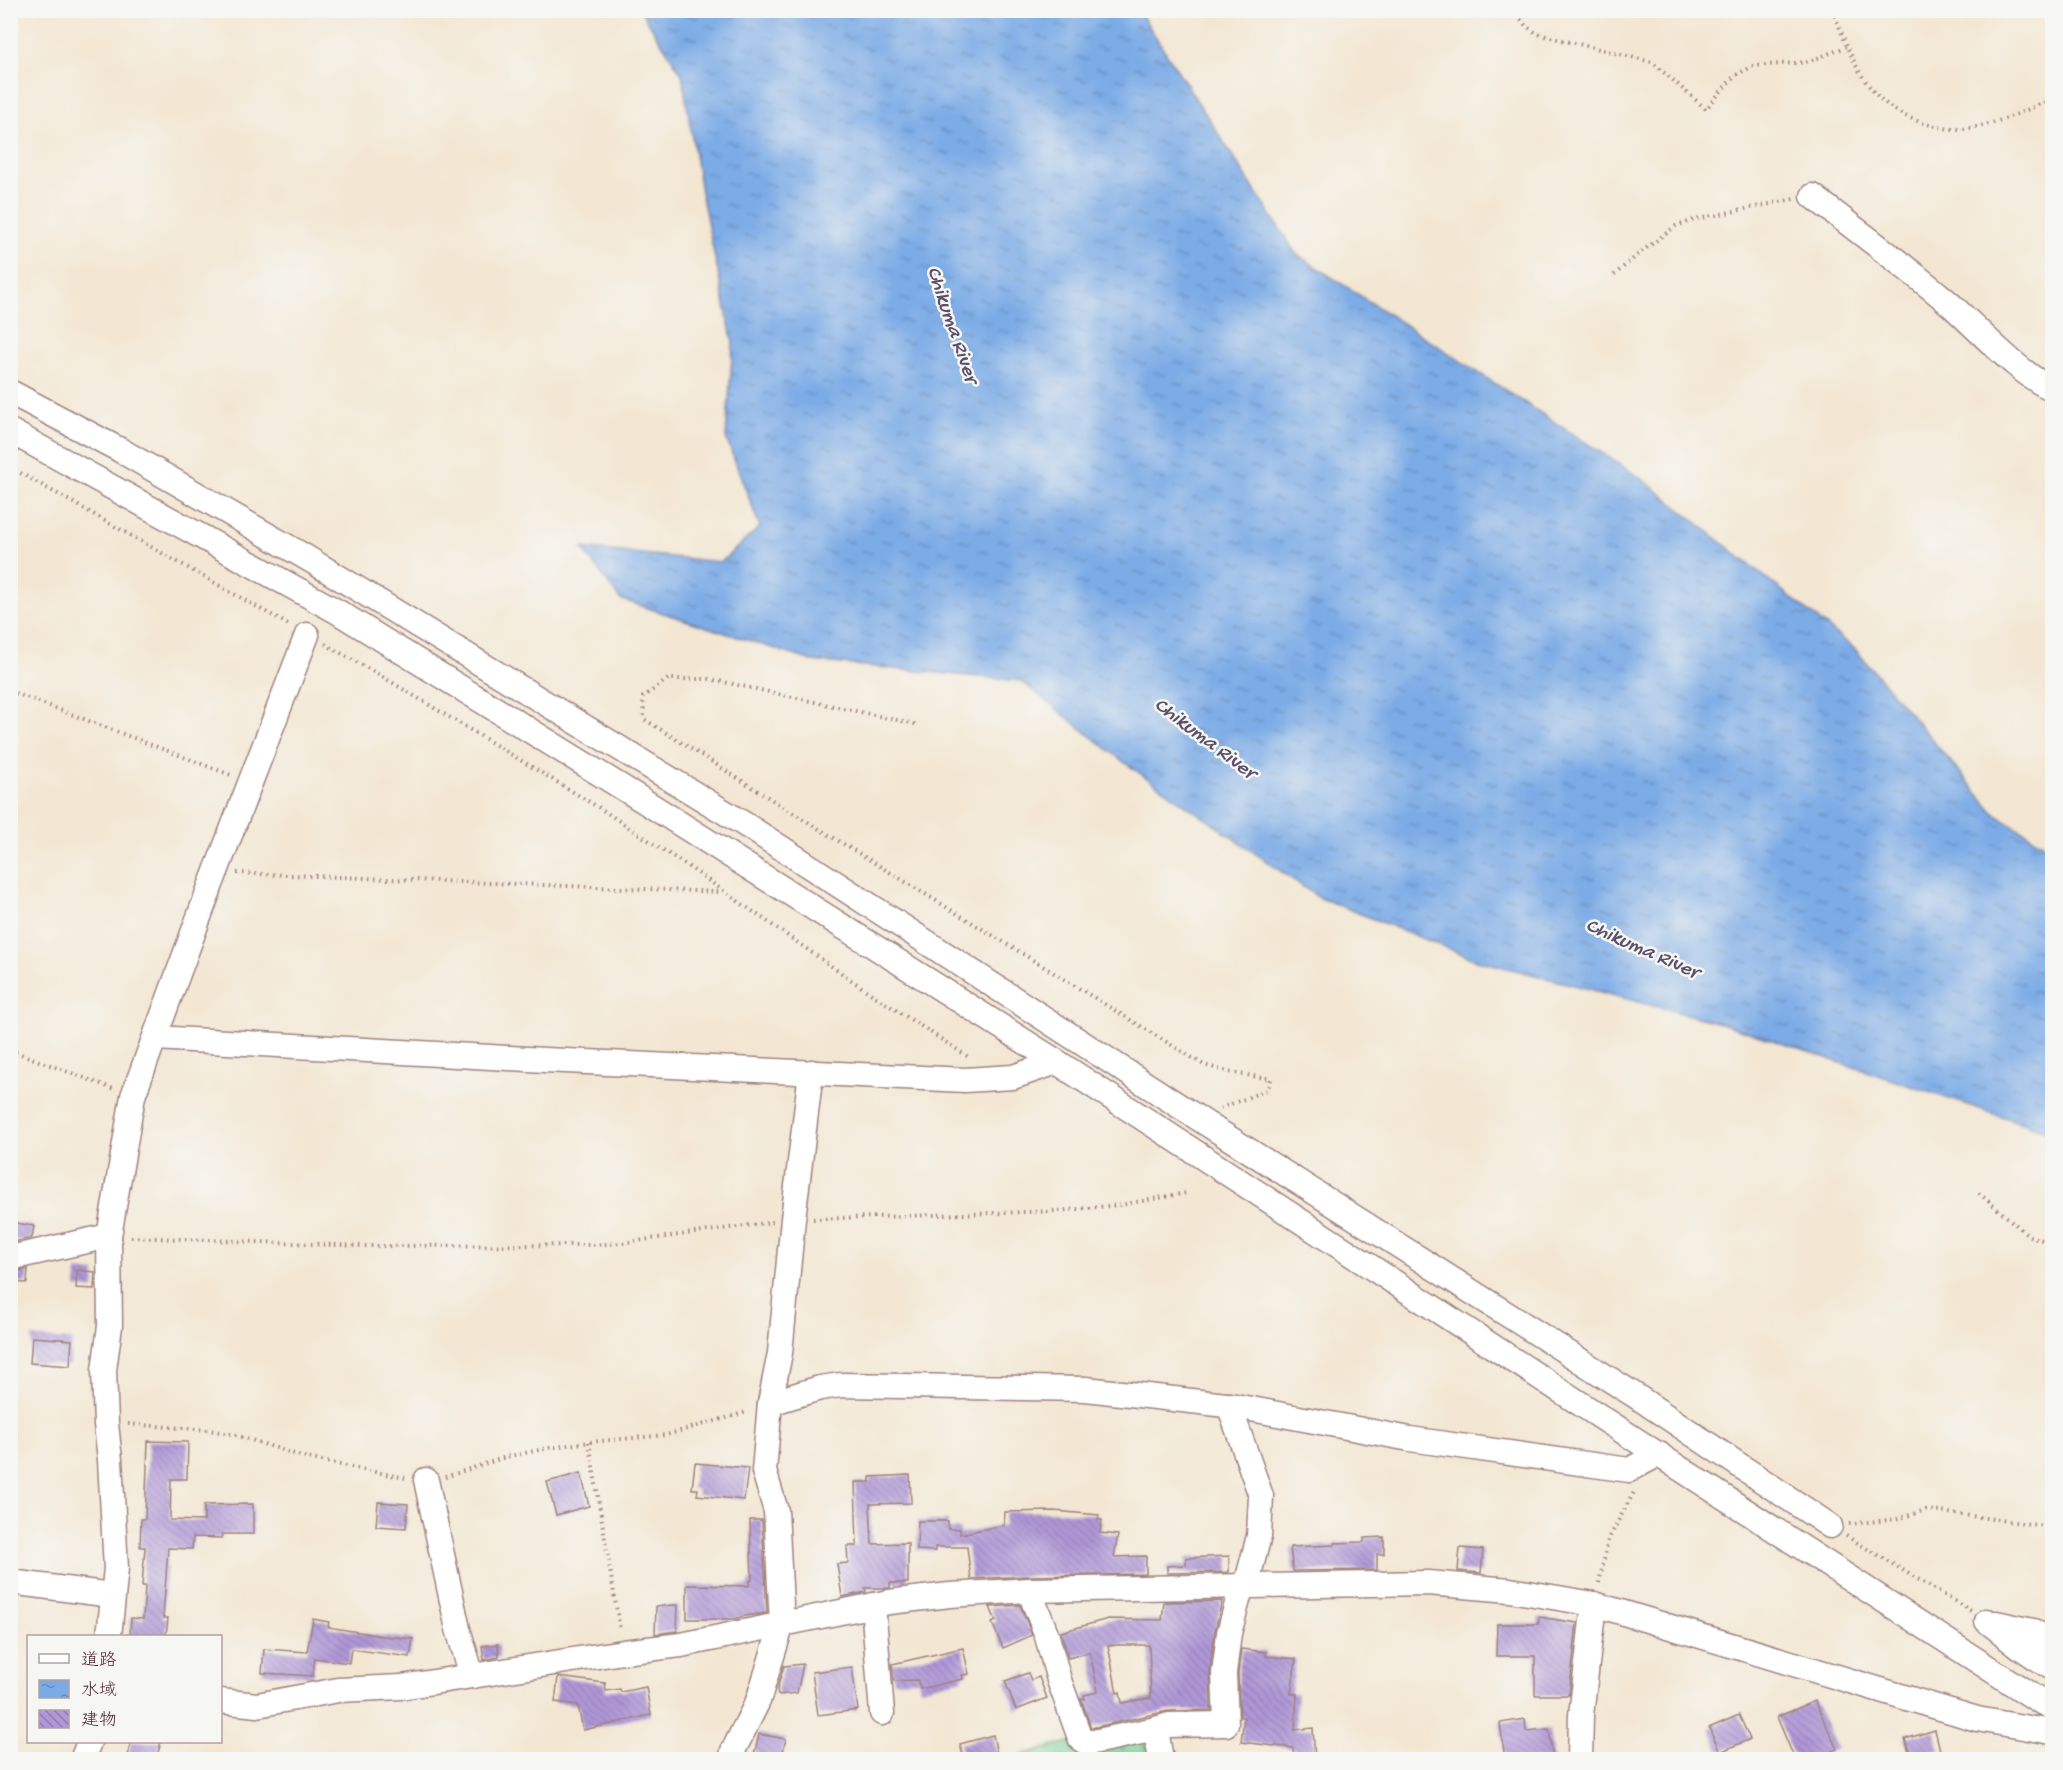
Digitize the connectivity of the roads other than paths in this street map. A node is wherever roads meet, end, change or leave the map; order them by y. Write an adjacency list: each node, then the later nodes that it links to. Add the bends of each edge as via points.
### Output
1 (1813, 196): 2 (street, via 1949,303 2022,369)
2 (2052, 388)
3 (10, 392): 15 (street, via 120,450 307,558 749,827 1636,1396)
4 (10, 432): 7 (street, via 338,612)
5 (307, 635): 6 (street)
6 (154, 1038): 8 (street); 9 (street, via 133,1096)
7 (1057, 1062): 8 (street, via 1013,1077 965,1080); 13 (street)
8 (811, 1072): 11 (street, via 780,1353)
9 (109, 1236): 10 (street); 19 (street, via 110,1326 104,1370 116,1568)
10 (10, 1258)
11 (770, 1403): 12 (street, via 841,1384 1086,1389); 22 (street, via 764,1471 776,1511)
12 (1229, 1405): 13 (street, via 1410,1439 1629,1470); 17 (street, via 1261,1497 1259,1536 1248,1578)
13 (1659, 1454): 28 (street)
14 (426, 1480): 26 (street)
15 (1830, 1526)
16 (10, 1581): 19 (street)
17 (1242, 1585): 18 (street); 20 (street, via 1428,1583 1510,1590); 30 (street, via 1228,1633 1224,1672 1226,1724 1169,1725)
18 (1029, 1590): 21 (street, via 950,1594); 30 (street, via 1080,1738 1088,1743)
19 (112, 1596): 23 (street)
20 (1594, 1604): 31 (street, via 1977,1719); 36 (street, via 1581,1715)
21 (873, 1605): 22 (street); 29 (street)
22 (782, 1624): 26 (street, via 681,1645); 34 (street, via 758,1701)
23 (109, 1635)
24 (2052, 1642): 25 (street, via 2033,1631 1987,1621)
25 (2052, 1668)
26 (472, 1676): 27 (street, via 401,1687 338,1690 257,1705)
27 (222, 1701)
28 (2052, 1709)
29 (882, 1713)
30 (1156, 1729): 35 (street)
31 (2052, 1732)
32 (89, 1743): 33 (street)
33 (82, 1760)
34 (731, 1760)
35 (1161, 1760)
36 (1580, 1760)

